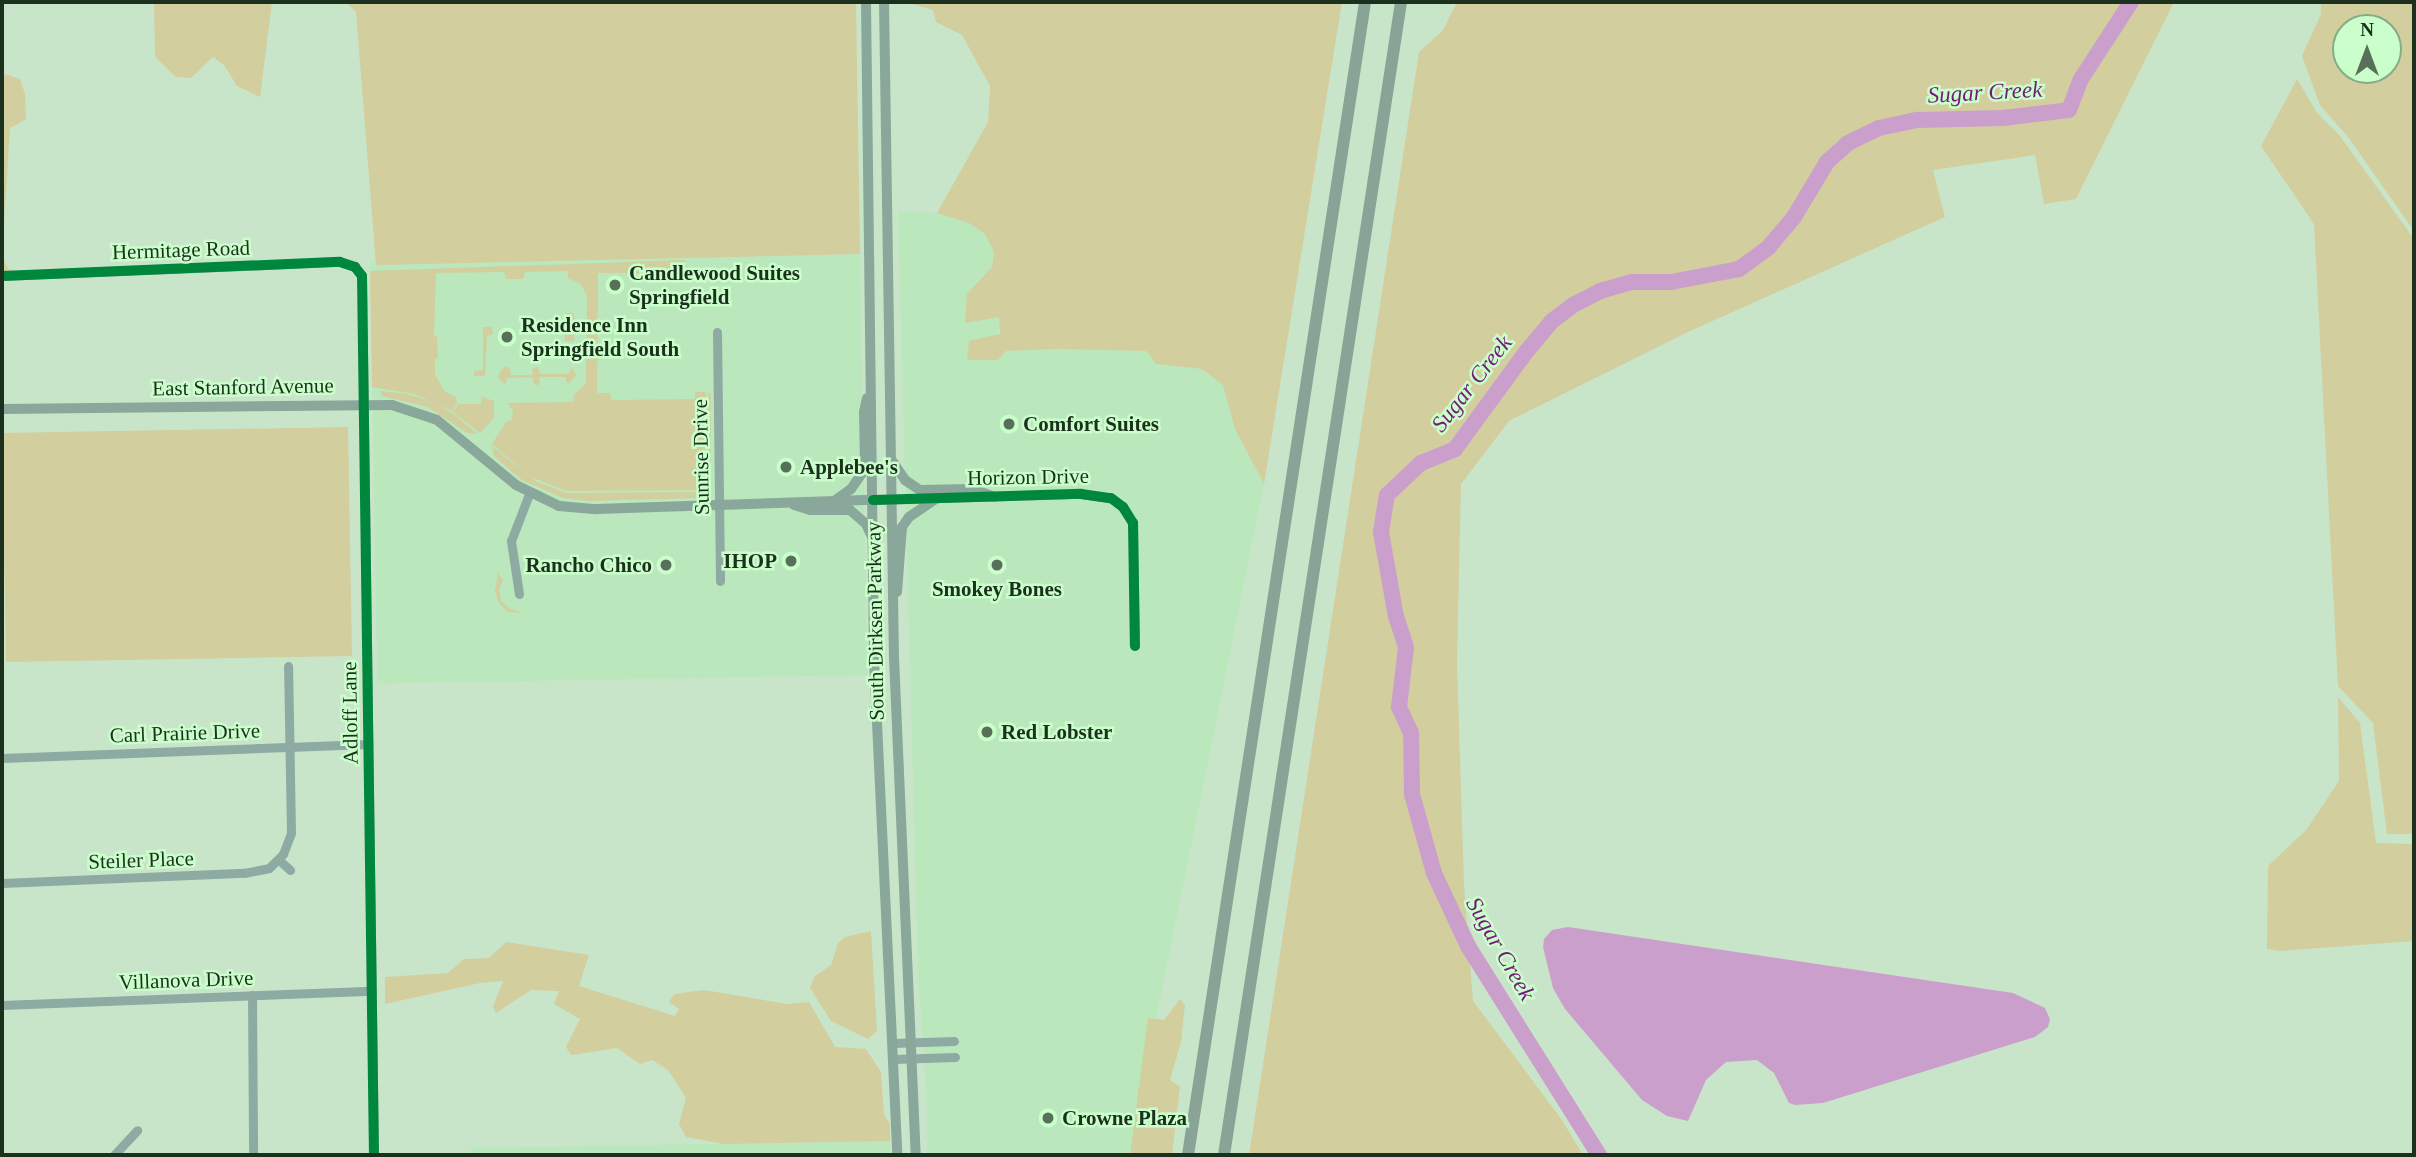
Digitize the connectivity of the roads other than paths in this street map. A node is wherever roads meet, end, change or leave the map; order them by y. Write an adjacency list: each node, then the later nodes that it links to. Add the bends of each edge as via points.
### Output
1 (866, 2): 7 (main road, South Dirksen Parkway)
2 (884, 2): 8 (main road, South Dirksen Parkway)
3 (1365, 2): 49 (highway)
4 (1401, 2): 50 (highway)
5 (360, 271): 6 (street, Hermitage Road, via 340,262); 11 (street, Adloff Lane, via 364,284)
6 (2, 276)
7 (870, 287): 8 (street); 10 (main road, South Dirksen Parkway)
8 (888, 287): 13 (main road, South Dirksen Parkway)
9 (717, 332): 21 (street, Sunrise Drive)
10 (871, 381): 17 (main road, South Dirksen Parkway); 19 (main road, via 864,412 862,473 851,489)
11 (364, 404): 12 (main road, East Stanford Avenue); 14 (main road, East Stanford Avenue, via 410,409 437,420); 28 (street, Adloff Lane)
12 (2, 409)
13 (891, 458): 15 (main road, via 916,488 973,489); 18 (main road, South Dirksen Parkway)
14 (529, 494): 21 (main road, East Stanford Avenue, via 582,509); 24 (street, via 511,541)
15 (995, 497): 16 (street, Horizon Drive); 26 (street, Horizon Drive, via 1094,494 1105,495 1123,507 1133,523)
16 (936, 499): 18 (street, Horizon Drive); 25 (main road, via 902,527 900,581)
17 (873, 500): 18 (street, Horizon Drive); 19 (main road, East Stanford Avenue); 22 (main road, South Dirksen Parkway)
18 (891, 500): 25 (main road, South Dirksen Parkway)
19 (834, 501): 20 (main road, East Stanford Avenue)
20 (788, 503): 21 (main road, East Stanford Avenue); 22 (main road, via 810,510 850,510 866,524)
21 (719, 506): 23 (street, Sunrise Drive)
22 (873, 541): 39 (main road, South Dirksen Parkway, via 878,774)
23 (720, 581)
24 (519, 594)
25 (893, 608): 38 (main road, South Dirksen Parkway)
26 (1135, 646)
27 (288, 666): 29 (street)
28 (369, 744): 29 (street, Carl Prairie Drive); 34 (street, Adloff Lane)
29 (289, 747): 30 (street, Carl Prairie Drive); 31 (street, via 291,833)
30 (2, 758)
31 (279, 860): 32 (street); 33 (street, Steiler Place, via 255,873)
32 (290, 870)
33 (2, 883)
34 (372, 991): 35 (street, Villanova Drive); 46 (street, Adloff Lane)
35 (252, 995): 36 (street, Villanova Drive); 45 (street)
36 (2, 1004)
37 (954, 1041): 38 (street)
38 (912, 1042): 39 (street); 42 (main road, South Dirksen Parkway)
39 (893, 1043): 41 (main road, South Dirksen Parkway)
40 (955, 1057): 42 (street)
41 (894, 1059): 42 (street); 47 (main road, South Dirksen Parkway)
42 (913, 1059): 48 (main road, South Dirksen Parkway)
43 (136, 1130): 44 (street)
44 (114, 1155)
45 (253, 1155)
46 (374, 1155)
47 (897, 1155)
48 (916, 1155)
49 (1188, 1155)
50 (1224, 1155)

